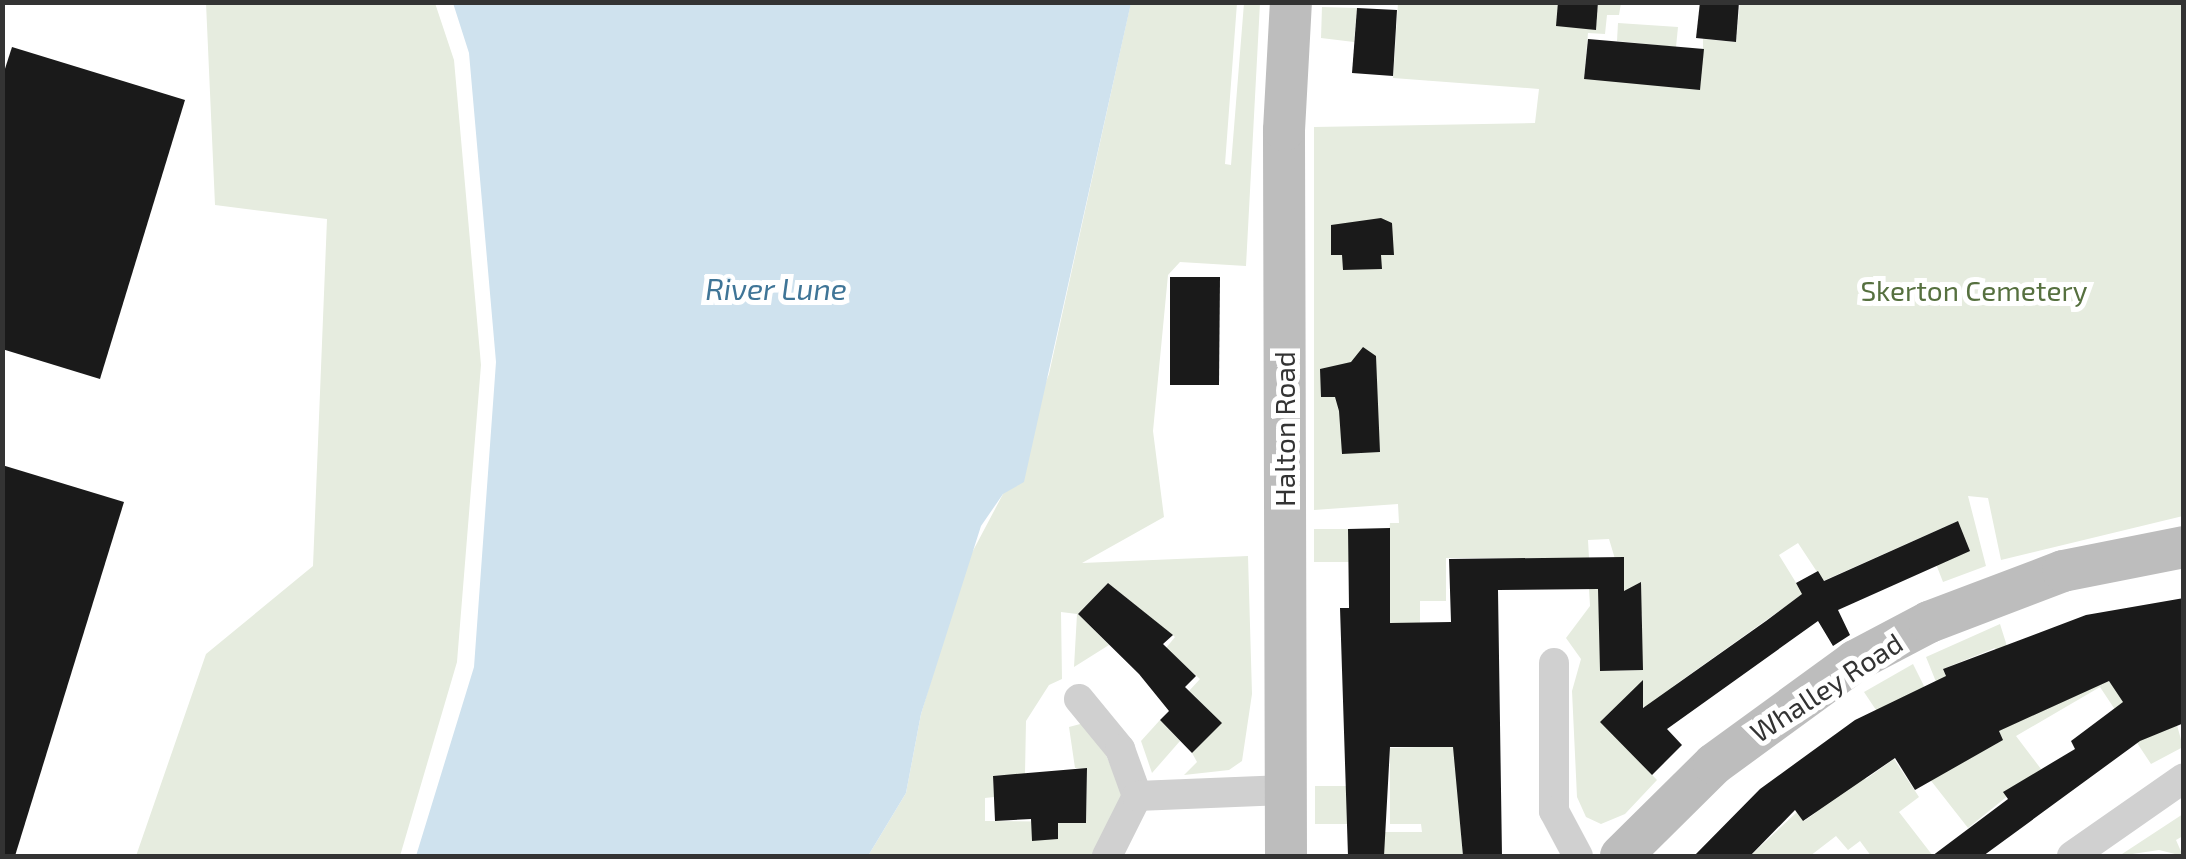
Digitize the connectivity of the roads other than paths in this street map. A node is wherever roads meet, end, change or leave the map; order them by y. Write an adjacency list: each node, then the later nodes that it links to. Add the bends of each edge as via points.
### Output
1 (1291, 2): 6 (street, Halton Road, via 1284,130)
2 (2184, 547): 11 (street, Whalley Road, via 2064,571 1929,622 1855,662 1714,764)
3 (1554, 662): 10 (street, via 1554,811)
4 (1078, 700): 7 (street, via 1120,749)
5 (2184, 778): 12 (street)
6 (1285, 790): 7 (street); 9 (street, Halton Road)
7 (1137, 796): 8 (street)
8 (1107, 856)
9 (1286, 856)
10 (1578, 856)
11 (1621, 856)
12 (2072, 856)

